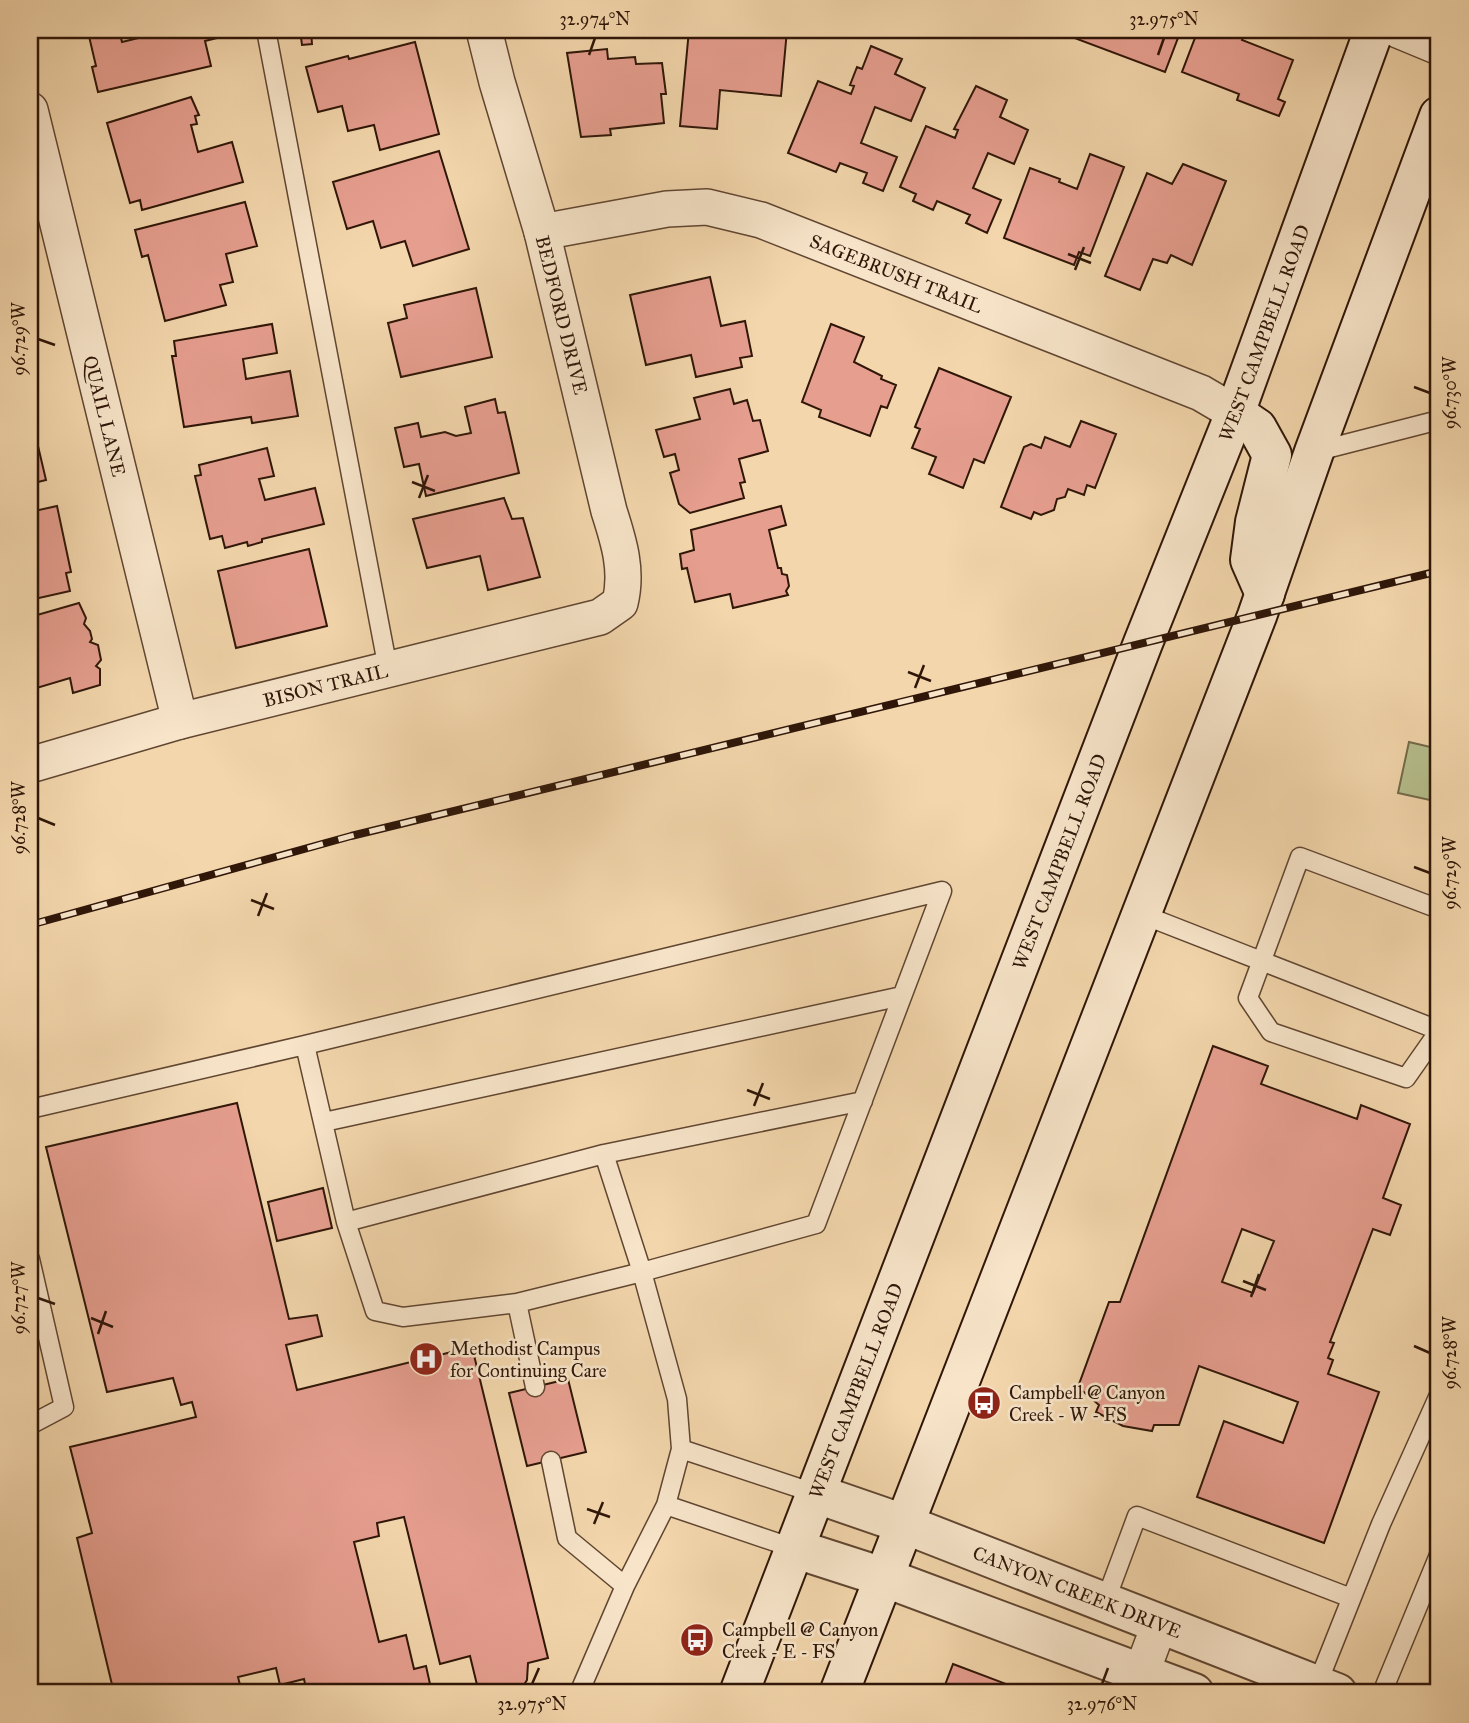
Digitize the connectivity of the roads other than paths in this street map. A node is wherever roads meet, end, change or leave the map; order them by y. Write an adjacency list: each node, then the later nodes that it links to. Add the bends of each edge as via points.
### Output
1 (266, 30): 14 (lane)
2 (484, 30): 8 (street, BEDFORD DRIVE)
3 (1374, 30): 9 (main road, WEST CAMPBELL ROAD)
4 (1398, 30): 5 (street)
5 (1439, 47)
6 (30, 110): 15 (street, QUAIL LANE)
7 (1439, 116): 11 (main road)
8 (542, 232): 9 (street, SAGEBRUSH TRAIL, via 667,209 707,207 761,220 1201,393); 13 (street, BEDFORD DRIVE, via 622,552)
9 (1235, 413): 12 (main road, via 1257,428 1272,455 1250,560); 36 (main road, WEST CAMPBELL ROAD)
10 (1439, 420): 11 (lane)
11 (1314, 452): 12 (main road)
12 (1265, 594): 18 (main road)
13 (620, 603): 14 (street, BISON TRAIL, via 600,617)
14 (388, 669): 15 (street, BISON TRAIL)
15 (180, 721): 16 (street, BISON TRAIL)
16 (30, 765)
17 (1439, 909): 19 (lane, via 1300,857)
18 (1141, 914): 19 (lane); 38 (main road)
19 (1262, 961): 21 (lane); 21 (lane, via 1248,998 1271,1032 1406,1078)
20 (902, 996): 22 (lane, via 942,891); 23 (lane); 25 (lane)
21 (1439, 1029)
22 (305, 1045): 24 (lane); 25 (lane)
23 (863, 1101): 26 (lane); 29 (lane, via 816,1224)
24 (30, 1109)
25 (324, 1122): 27 (lane)
26 (604, 1154): 27 (lane); 29 (lane)
27 (346, 1222): 30 (lane, via 375,1311 403,1317)
28 (30, 1259): 33 (lane, via 64,1407)
29 (642, 1272): 30 (lane); 34 (lane, via 677,1399)
30 (517, 1303): 31 (lane)
31 (535, 1387)
32 (1439, 1395): 43 (lane)
33 (30, 1425)
34 (681, 1449): 36 (lane); 37 (lane)
35 (551, 1461): 42 (lane, via 567,1538)
36 (817, 1494): 38 (main road, CANYON CREEK DRIVE); 39 (main road, WEST CAMPBELL ROAD)
37 (666, 1506): 39 (lane); 42 (lane)
38 (904, 1524): 41 (main road); 44 (main road, CANYON CREEK DRIVE)
39 (796, 1549): 41 (main road); 49 (main road, WEST CAMPBELL ROAD)
40 (1439, 1555): 52 (lane)
41 (883, 1577): 46 (main road); 50 (main road)
42 (625, 1586): 48 (lane)
43 (1351, 1598): 44 (lane, via 1137,1516); 47 (lane)
44 (1105, 1602): 45 (main road, CANYON CREEK DRIVE)
45 (1160, 1623): 46 (street); 47 (main road, CANYON CREEK DRIVE)
46 (1138, 1683): 51 (main road)
47 (1322, 1691)
48 (579, 1693)
49 (739, 1693)
50 (839, 1693)
51 (1194, 1693)
52 (1382, 1693)

